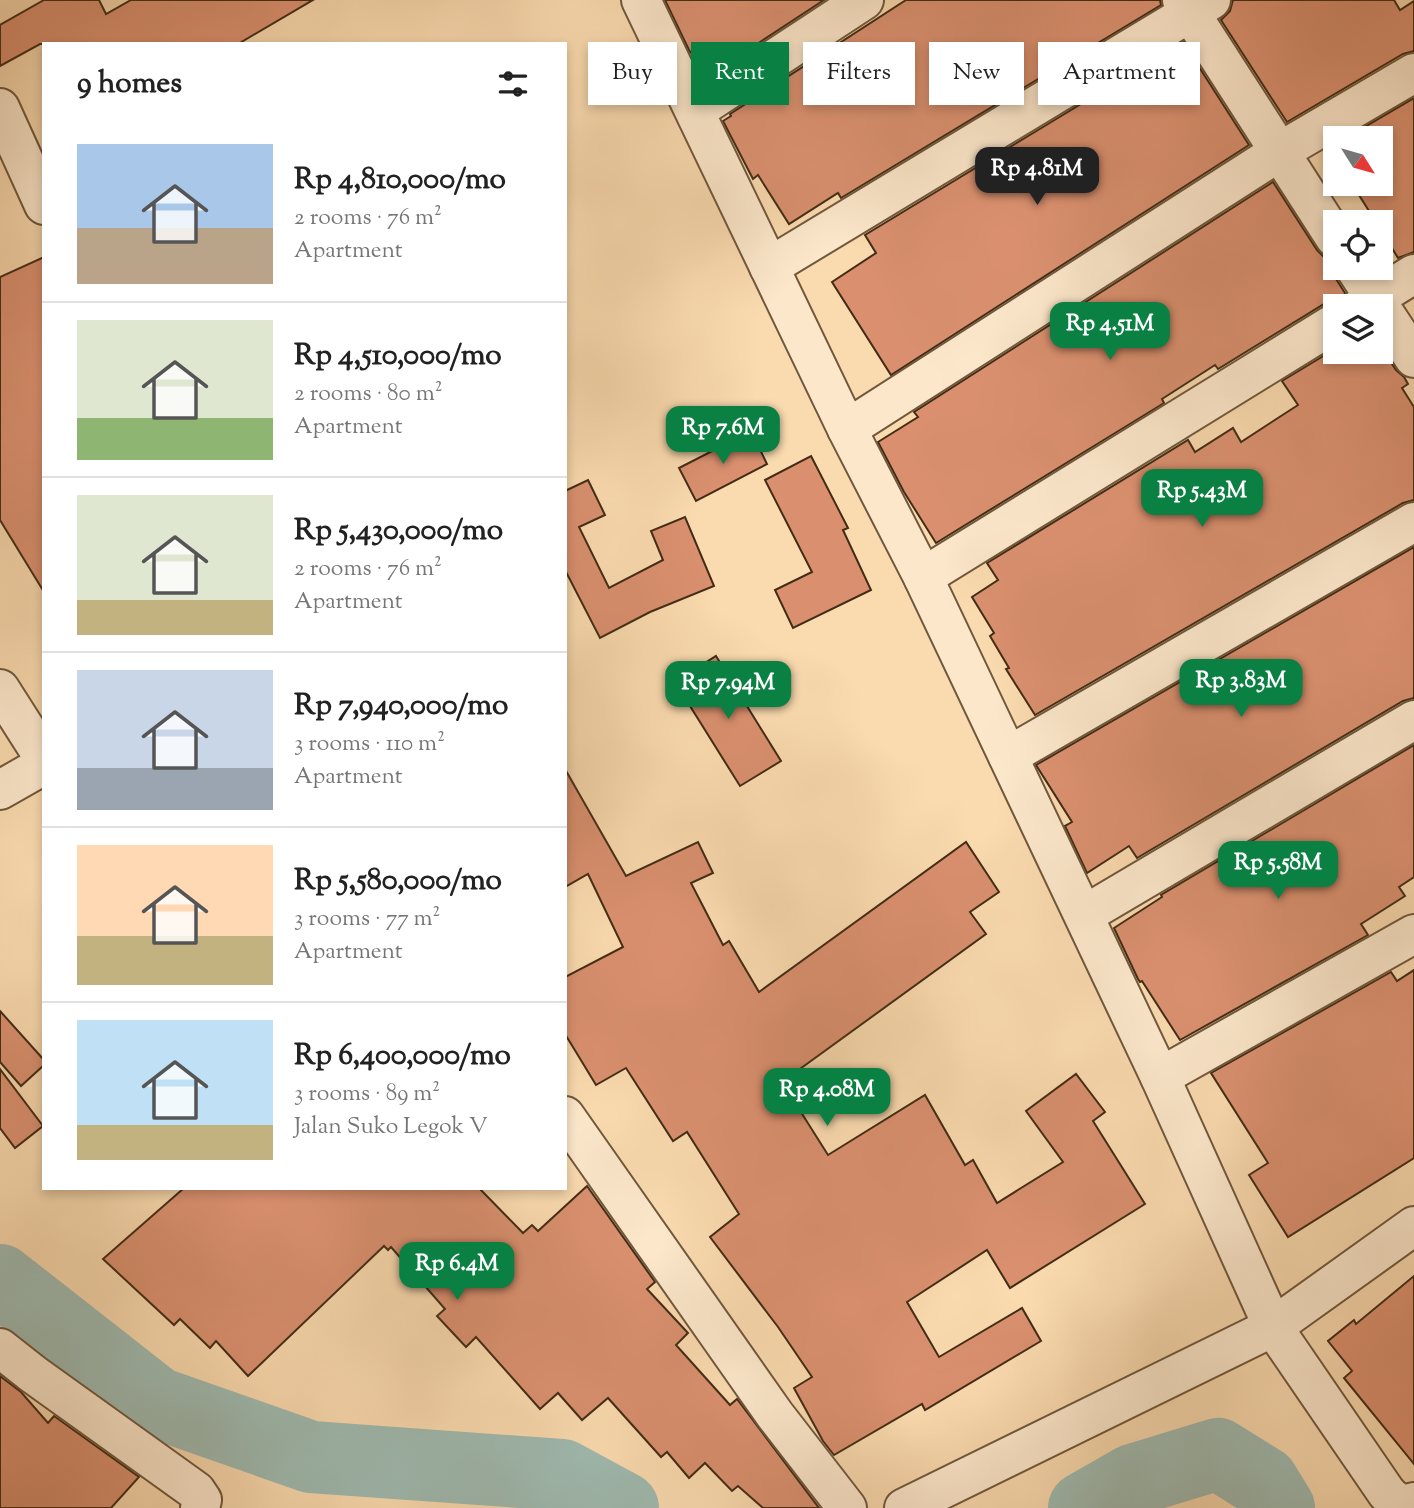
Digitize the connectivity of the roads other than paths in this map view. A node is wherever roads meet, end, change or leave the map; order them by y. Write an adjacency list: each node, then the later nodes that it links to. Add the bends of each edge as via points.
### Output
1 (641, 0): 6 (street)
2 (864, 0): 6 (street)
3 (1195, 5): 7 (street); 10 (street)
4 (1414, 73): 7 (street)
5 (0, 108): 8 (street)
6 (695, 111): 10 (street)
7 (1279, 152): 9 (street); 16 (street)
8 (42, 201)
9 (1323, 220)
10 (769, 267): 16 (street)
11 (1414, 274): 12 (street)
12 (1376, 294)
13 (1393, 329): 15 (street)
14 (1323, 330): 18 (street)
15 (1414, 358)
16 (847, 429): 18 (street)
17 (1414, 522): 22 (street)
18 (923, 577): 22 (street)
19 (0, 689): 21 (street)
20 (1414, 720): 25 (street)
21 (42, 755)
22 (1008, 756): 25 (street)
23 (42, 766): 24 (street)
24 (0, 790)
25 (1084, 915): 27 (street)
26 (1414, 934): 27 (street)
27 (1160, 1077): 30 (street)
28 (567, 1119): 34 (street, via 775,1415)
29 (1414, 1226): 30 (street)
30 (1273, 1327): 32 (street, via 1385,1492 1393,1500); 35 (street)
31 (0, 1348): 33 (street, via 196,1491 202,1500)
32 (1414, 1502)
33 (200, 1508)
34 (847, 1508)
35 (904, 1508)

